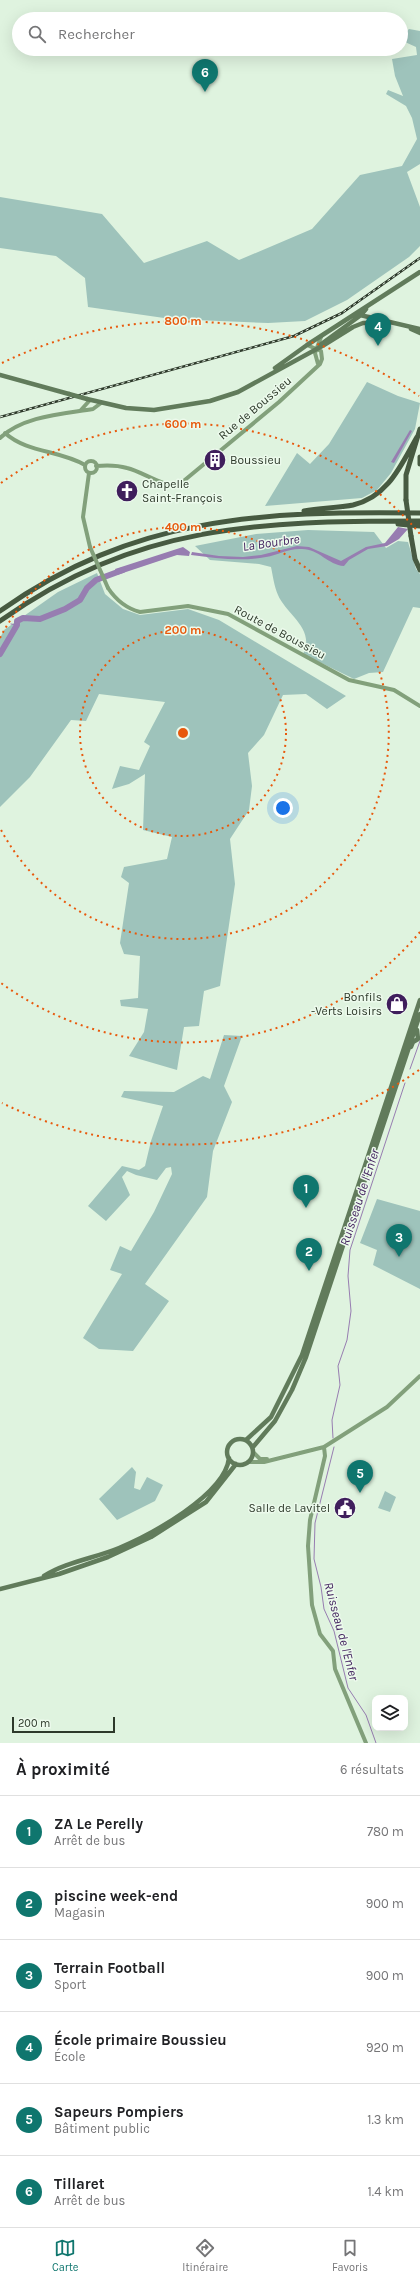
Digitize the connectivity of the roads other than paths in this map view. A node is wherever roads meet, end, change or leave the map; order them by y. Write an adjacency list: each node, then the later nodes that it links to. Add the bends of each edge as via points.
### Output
1 (420, 272): 2 (main road)
2 (359, 314): 3 (main road); 7 (main road); 10 (main road)
3 (389, 323): 4 (main road); 9 (main road, via 363,323)
4 (406, 326): 5 (main road); 6 (main road)
5 (420, 329)
6 (420, 333)
7 (321, 336): 8 (main road); 10 (street)
8 (307, 345): 10 (street); 13 (main road)
9 (324, 345): 10 (main road); 11 (main road)
10 (314, 351): 11 (street); 12 (street, via 319,360); 13 (main road)
11 (321, 351): 12 (street, via 322,359)
12 (318, 366): 25 (street, Rue de Boussieu, via 279,402 180,484 164,484 126,467)
13 (271, 372): 16 (main road, via 224,397 184,407 142,409)
14 (0, 375): 15 (main road, bridge)
15 (89, 400): 16 (main road); 17 (street)
16 (101, 403): 17 (street, via 93,409)
17 (79, 411): 19 (street, via 38,419)
18 (420, 429): 21 (highway)
19 (5, 433): 20 (street); 23 (street, via 24,446 70,456)
20 (0, 438)
21 (419, 439): 28 (highway, via 386,488 372,498 351,505); 32 (highway, bridge, via 409,472 406,500)
22 (420, 457): 24 (highway)
23 (85, 464): 25 (street, via 91,461); 26 (street)
24 (420, 464)
25 (96, 466): 26 (street, via 95,470)
26 (89, 473): 37 (street, Route de Boussieu, bridge, via 82,517 90,547 116,601 140,612 188,606 228,614 349,680 394,690)
27 (418, 513): 28 (highway)
28 (290, 514): 35 (highway, via 214,522 140,541 61,574)
29 (420, 521): 30 (highway)
30 (400, 522): 31 (highway); 36 (highway, via 274,524 217,530 172,540 131,552 88,569 43,592)
31 (418, 526)
32 (412, 536): 33 (highway); 34 (highway, via 415,559)
33 (420, 565)
34 (420, 570)
35 (0, 611)
36 (0, 621)
37 (420, 706)
38 (420, 1000): 41 (main road, via 302,1355 272,1417)
39 (420, 1015): 42 (main road, via 306,1357 275,1421)
40 (420, 1376): 43 (street, via 384,1410)
41 (246, 1440): 42 (main road); 46 (main road, via 237,1439 231,1442 228,1448)
42 (253, 1447): 44 (main road)
43 (324, 1447): 45 (street); 51 (street, via 325,1456 310,1520 308,1546 312,1606 320,1634 333,1651 334,1669)
44 (254, 1453): 45 (street, via 257,1458 264,1460); 47 (main road)
45 (293, 1455): 47 (street, via 260,1463)
46 (229, 1458): 48 (main road); 49 (main road, via 225,1471 212,1487 166,1524 119,1548)
47 (248, 1462): 48 (main road)
48 (236, 1464): 49 (main road, via 208,1499 169,1528 108,1557)
49 (41, 1578): 50 (main road)
50 (0, 1589)
51 (366, 1743)

